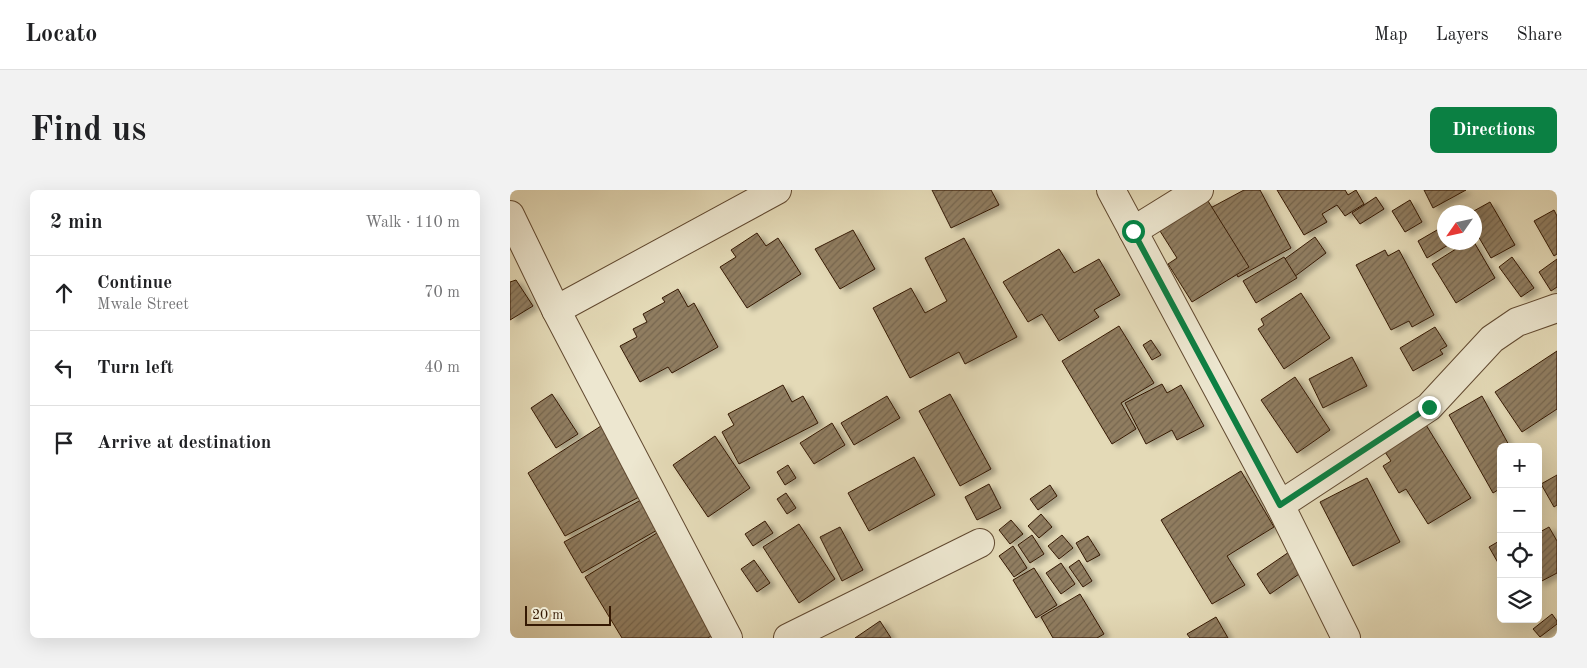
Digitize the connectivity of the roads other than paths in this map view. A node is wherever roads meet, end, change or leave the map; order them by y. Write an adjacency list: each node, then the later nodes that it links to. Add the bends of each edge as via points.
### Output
1 (777, 190): 7 (street)
2 (1111, 190): 5 (street)
3 (1199, 190): 5 (street)
4 (510, 215): 7 (street)
5 (1133, 231): 8 (street)
6 (1557, 308): 8 (street, via 1517,322 1492,339 1429,407)
7 (556, 310): 10 (street)
8 (1280, 505): 12 (street)
9 (980, 543): 11 (street)
10 (728, 638)
11 (788, 638)
12 (1346, 638)

